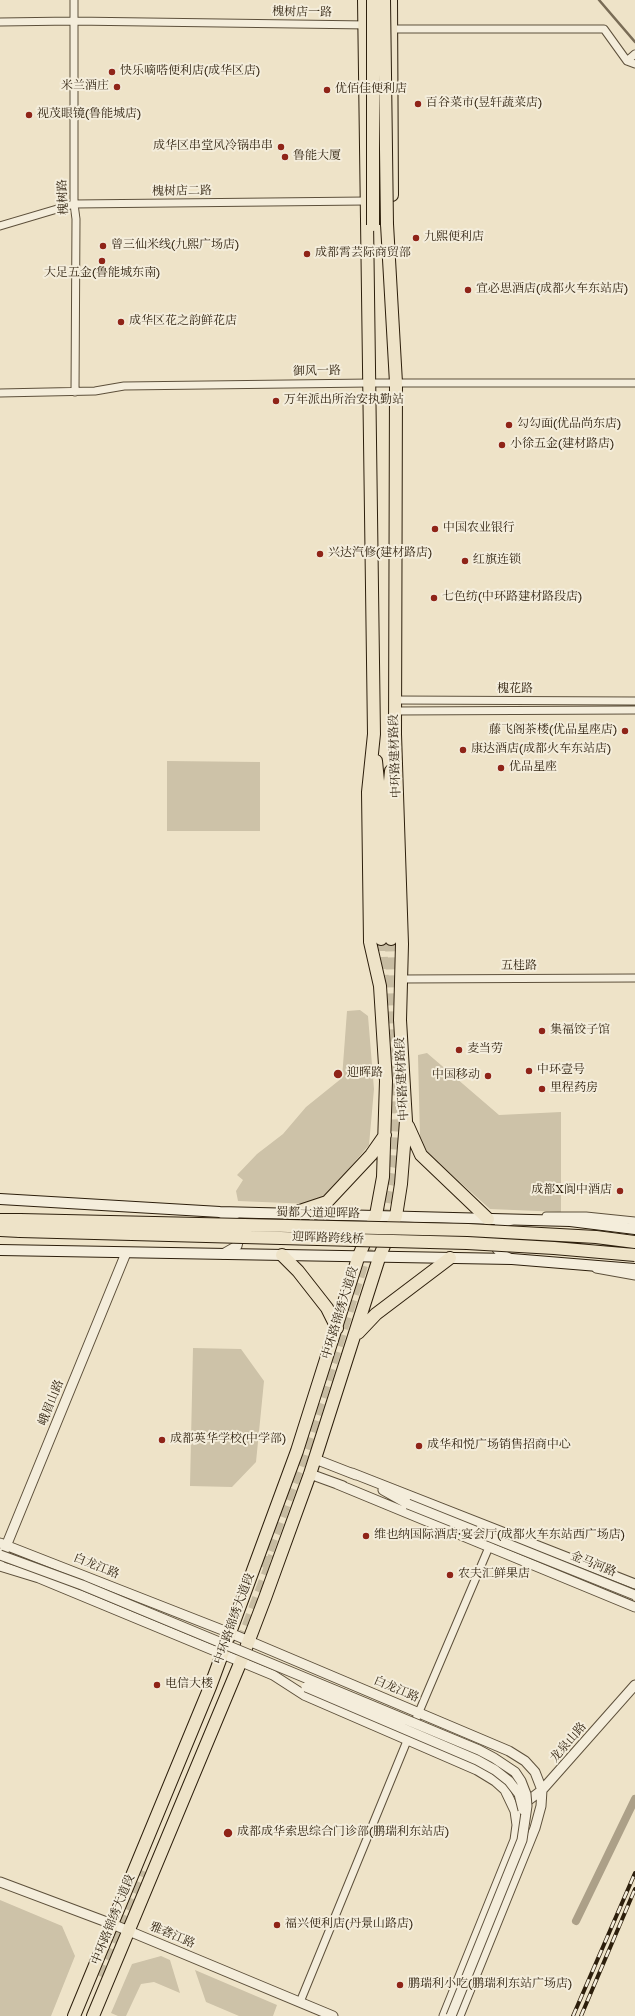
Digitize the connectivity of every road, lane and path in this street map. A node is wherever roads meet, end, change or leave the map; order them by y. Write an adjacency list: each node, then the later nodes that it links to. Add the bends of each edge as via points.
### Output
1 (74, 0): 6 (street, 槐树路)
2 (364, 0): 8 (main road)
3 (373, 0): 17 (main road, bridge, via 373,225)
4 (384, 0): 16 (main road, bridge, via 387,224)
5 (391, 0): 9 (main road)
6 (73, 21): 7 (street, 槐树店一路); 8 (street, 槐树店一路); 14 (street, 槐树路)
7 (0, 22)
8 (365, 24): 9 (street, 槐树店一路); 13 (main road)
9 (392, 29): 11 (street, 槐树店一路, via 604,29); 16 (main road)
10 (635, 54): 11 (street)
11 (627, 61): 12 (street)
12 (635, 64)
13 (366, 201): 14 (street, 槐树店二路); 17 (main road)
14 (74, 204): 15 (street, 槐树店二路); 21 (street, 槐树路)
15 (0, 226)
16 (391, 294): 19 (main road, 中环路建材路段)
17 (367, 300): 18 (main road, 中环路建材路段)
18 (370, 382): 19 (street, 御风一路); 21 (street, 御风一路, via 124,386); 26 (main road, 中环路建材路段)
19 (396, 383): 20 (street, 御风一路); 24 (main road, 中环路建材路段)
20 (635, 383)
21 (75, 392): 22 (street, 御风一路)
22 (0, 393)
23 (635, 701): 24 (street, 槐花路)
24 (395, 706): 25 (street, 槐花路); 27 (main road, 中环路建材路段)
25 (635, 710)
26 (374, 734): 27 (main road, via 386,939 389,791); 31 (main road, 中环路建材路段, via 368,792 370,942 380,986 386,1081)
27 (395, 734): 29 (main road, 中环路建材路段)
28 (635, 978): 29 (street, 五桂路)
29 (402, 979): 30 (main road, 中环路建材路段, via 400,1020)
30 (406, 1121): 36 (main road, 中环路建材路段); 37 (main road, via 421,1155)
31 (385, 1134): 34 (main road, via 371,1155 328,1202); 35 (main road, 中环路建材路段, via 383,1177)
32 (0, 1199): 33 (main road, 蜀都大道迎晖路)
33 (220, 1212): 34 (main road, 蜀都大道迎晖路); 46 (street, via 237,1222 240,1234 237,1246)
34 (294, 1214): 35 (main road, 蜀都大道迎晖路)
35 (376, 1215): 36 (main road, 蜀都大道迎晖路); 49 (main road, 中环路锦绣大道段)
36 (396, 1216): 37 (main road, 蜀都大道迎晖路); 50 (main road, 中环路锦绣大道段)
37 (488, 1218): 38 (main road, 蜀都大道迎晖路)
38 (513, 1219): 40 (street, via 561,1215); 42 (main road, 蜀都大道迎晖路, via 570,1221); 52 (street, via 502,1223 495,1238 497,1249 502,1255)
39 (0, 1220): 41 (main road)
40 (635, 1221)
41 (10, 1229): 43 (main road, 迎晖路跨线桥, bridge, via 468,1230); 48 (main road, 迎晖路跨线桥, bridge, via 467,1243)
42 (635, 1229)
43 (635, 1242)
44 (0, 1250): 45 (main road)
45 (126, 1253): 46 (main road); 64 (street, 峨眉山路)
46 (220, 1255): 47 (main road)
47 (282, 1255): 49 (main road); 56 (main road, via 327,1308)
48 (635, 1255)
49 (358, 1258): 50 (main road); 56 (main road, 中环路锦绣大道段)
50 (380, 1258): 51 (main road); 57 (main road, 中环路锦绣大道段)
51 (450, 1258): 52 (main road); 57 (main road, via 376,1314)
52 (512, 1259): 53 (main road)
53 (564, 1262): 54 (main road); 55 (street, via 613,1274)
54 (635, 1269)
55 (635, 1276)
56 (337, 1328): 72 (main road, 中环路锦绣大道段, via 297,1452)
57 (355, 1336): 58 (main road, 中环路锦绣大道段)
58 (315, 1459): 59 (street); 60 (main road, 中环路锦绣大道段)
59 (352, 1472): 62 (street); 63 (street)
60 (310, 1474): 61 (street); 73 (main road, 中环路锦绣大道段)
61 (337, 1484): 62 (street); 65 (street)
62 (408, 1504): 70 (street, 金马河路, bridge)
63 (497, 1530): 65 (street); 69 (street)
64 (4, 1544): 67 (street, 峨眉山路); 72 (street, 白龙江路)
65 (490, 1547): 71 (street); 78 (street)
66 (0, 1555): 82 (street, bridge, via 118,1600 494,1758 514,1772 526,1794 527,1820)
67 (0, 1561)
68 (0, 1566): 74 (street, via 39,1578)
69 (635, 1584)
70 (635, 1595)
71 (635, 1607)
72 (230, 1633): 73 (street, 白龙江路); 74 (main road, 中环路锦绣大道段)
73 (248, 1641): 75 (main road, 中环路锦绣大道段); 78 (street, 白龙江路)
74 (223, 1653): 75 (street); 84 (main road, 中环路锦绣大道段)
75 (241, 1661): 76 (street); 85 (main road, 中环路锦绣大道段)
76 (273, 1675): 79 (street, via 304,1695); 82 (street, bridge, via 496,1770 519,1794 523,1810)
77 (635, 1685): 80 (street, 龙泉山路)
78 (419, 1713): 79 (street); 80 (street, 白龙江路, via 509,1751 525,1761 535,1772)
79 (407, 1740): 81 (street, via 477,1770 495,1781 505,1790); 86 (street)
80 (542, 1790): 81 (street, 龙泉山路); 92 (street, 白龙江路, via 541,1806 534,1828)
81 (515, 1810): 90 (street, via 515,1840)
82 (522, 1840): 91 (street, bridge)
83 (0, 1882): 84 (street, 雅砻江路)
84 (112, 1924): 85 (street, 雅砻江路); 87 (main road, 中环路锦绣大道段)
85 (128, 1930): 86 (street, 雅砻江路); 88 (main road, 中环路锦绣大道段)
86 (300, 2002): 89 (street, 雅砻江路)
87 (74, 2016)
88 (93, 2016)
89 (333, 2016)
90 (444, 2016)
91 (451, 2016)
92 (460, 2016)

